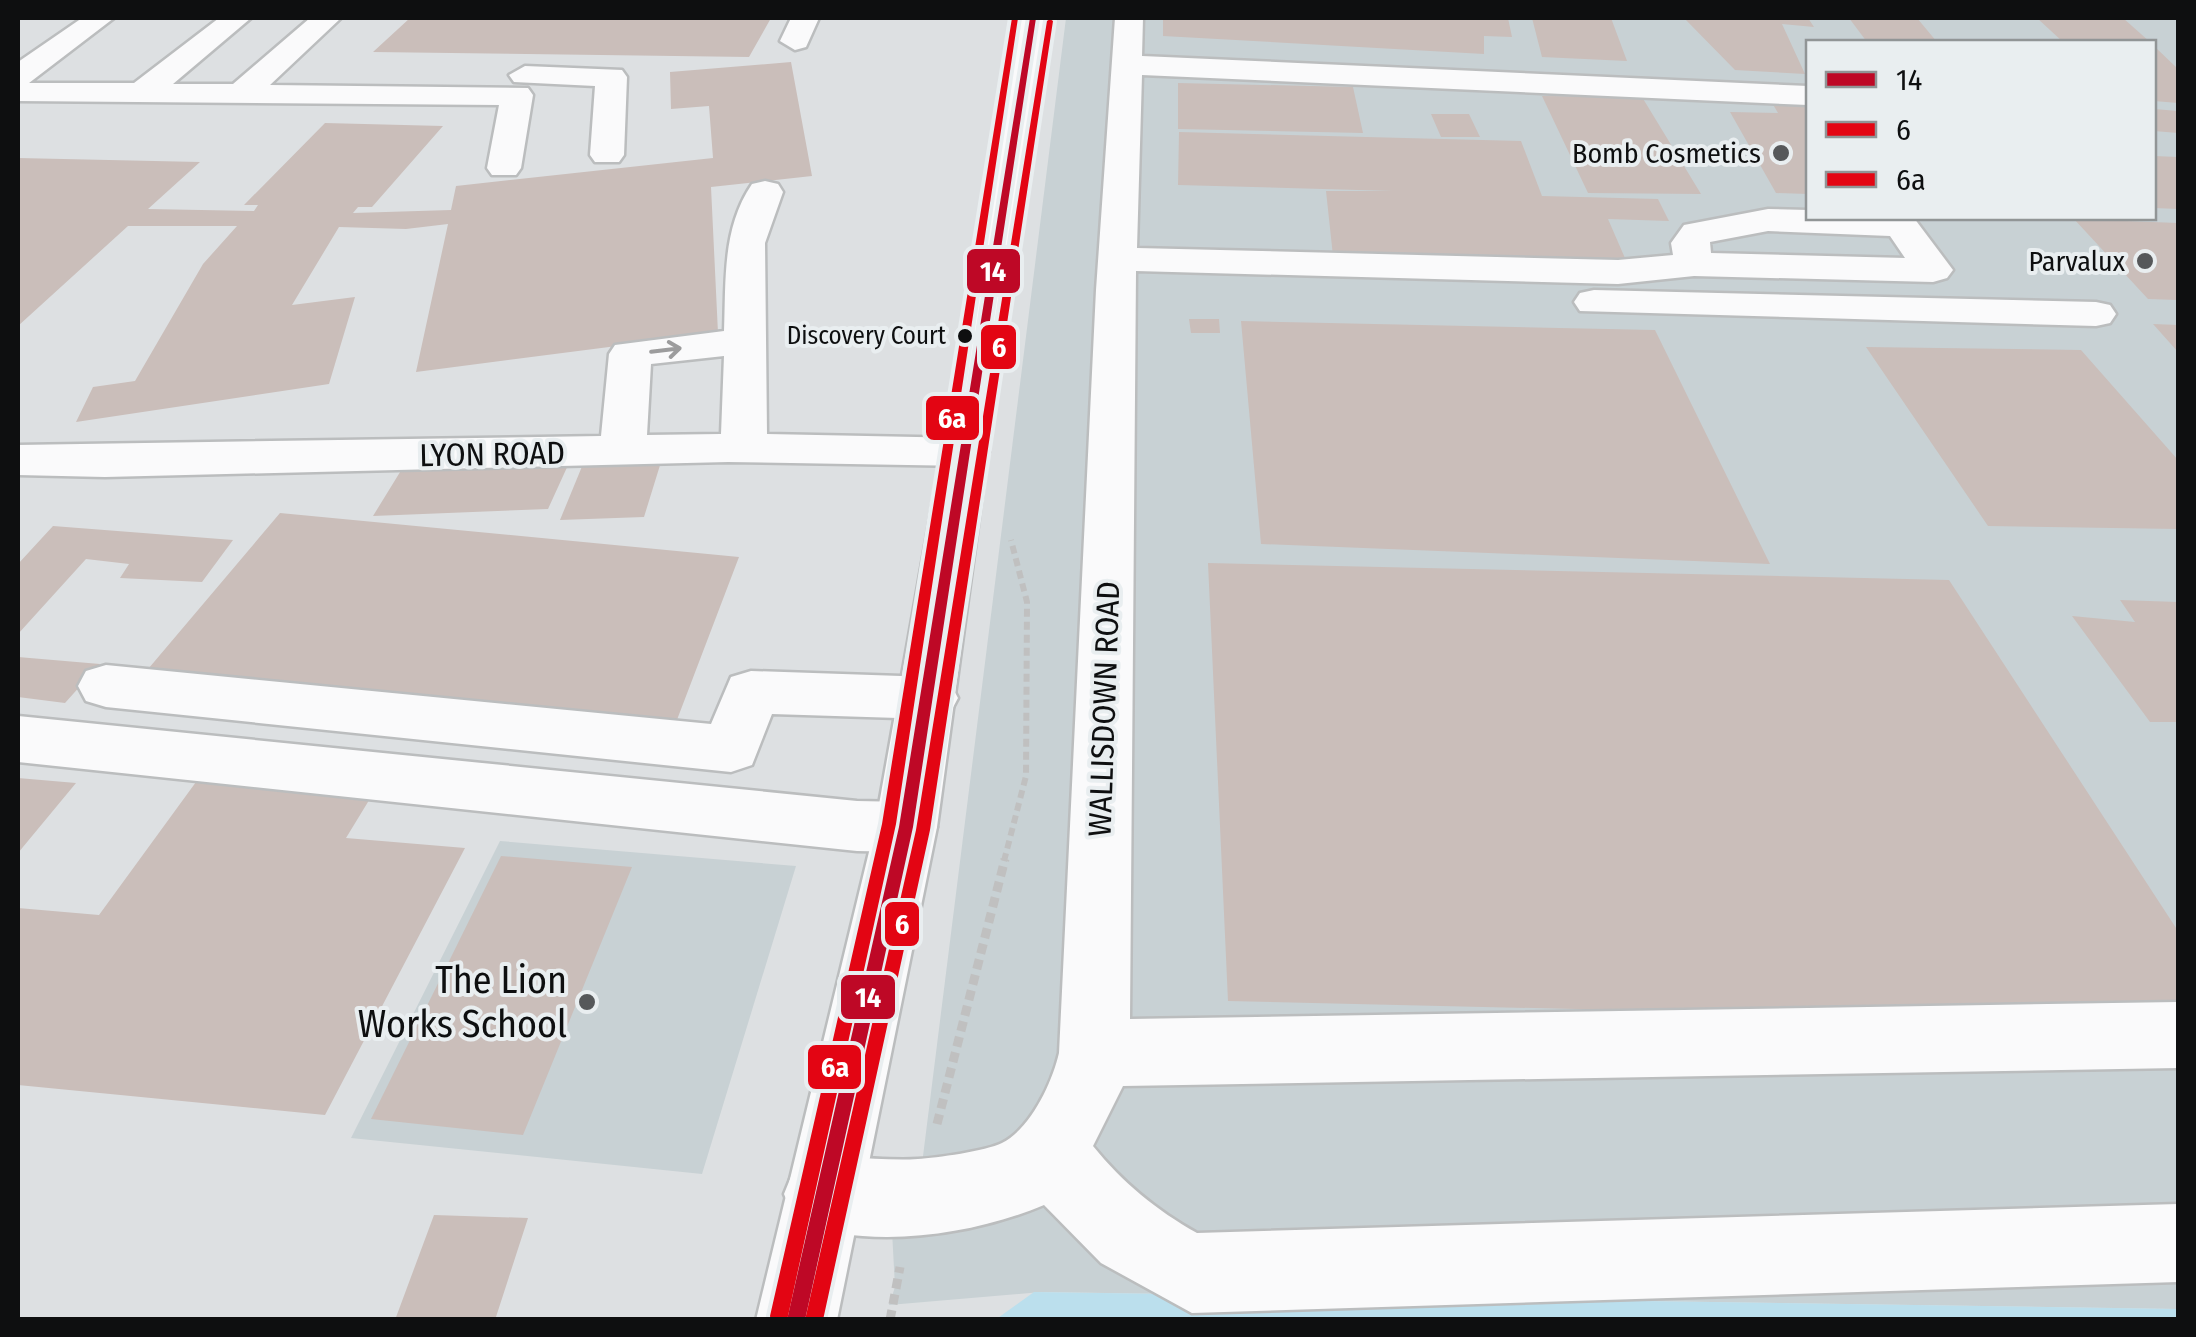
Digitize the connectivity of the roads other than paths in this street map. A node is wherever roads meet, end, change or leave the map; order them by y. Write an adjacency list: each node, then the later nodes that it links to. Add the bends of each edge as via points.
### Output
1 (100, 18): 6 (main road)
2 (237, 18): 9 (main road)
3 (328, 18): 10 (main road)
4 (1033, 18): 21 (main road)
5 (1128, 41): 11 (main road); 16 (main road, WALLISDOWN ROAD)
6 (18, 76)
7 (521, 85): 10 (main road, via 370,95); 12 (main road, via 610,77); 13 (main road)
8 (18, 92): 9 (main road)
9 (140, 94): 10 (main road)
10 (241, 94)
11 (1806, 95)
12 (607, 155)
13 (504, 168)
14 (765, 192): 18 (main road, via 746,243)
15 (1694, 264): 15 (main road, via 1774,264 1933,270 1901,225 1768,220 1697,233 1690,243); 16 (main road, via 1618,272)
16 (1117, 275): 17 (main road); 28 (main road, WALLISDOWN ROAD)
17 (2096, 314)
18 (744, 340): 19 (main road); 20 (main road, one-way to 18, via 630,354)
19 (744, 449): 20 (main road, LYON ROAD); 21 (main road, LYON ROAD)
20 (623, 450): 22 (main road, LYON ROAD)
21 (966, 452): 24 (main road)
22 (18, 460)
23 (106, 686): 24 (main road, via 731,749 751,692)
24 (930, 698): 26 (main road)
25 (18, 740): 26 (main road)
26 (906, 827): 30 (main road)
27 (2178, 1035): 28 (main road)
28 (1094, 1053): 29 (main road, WALLISDOWN ROAD, via 1087,1087)
29 (1050, 1150): 30 (main road, WALLISDOWN ROAD, via 1020,1178 918,1197); 31 (main road, via 1080,1194 1131,1241 1192,1273)
30 (822, 1194): 32 (main road)
31 (2178, 1243)
32 (796, 1320)

